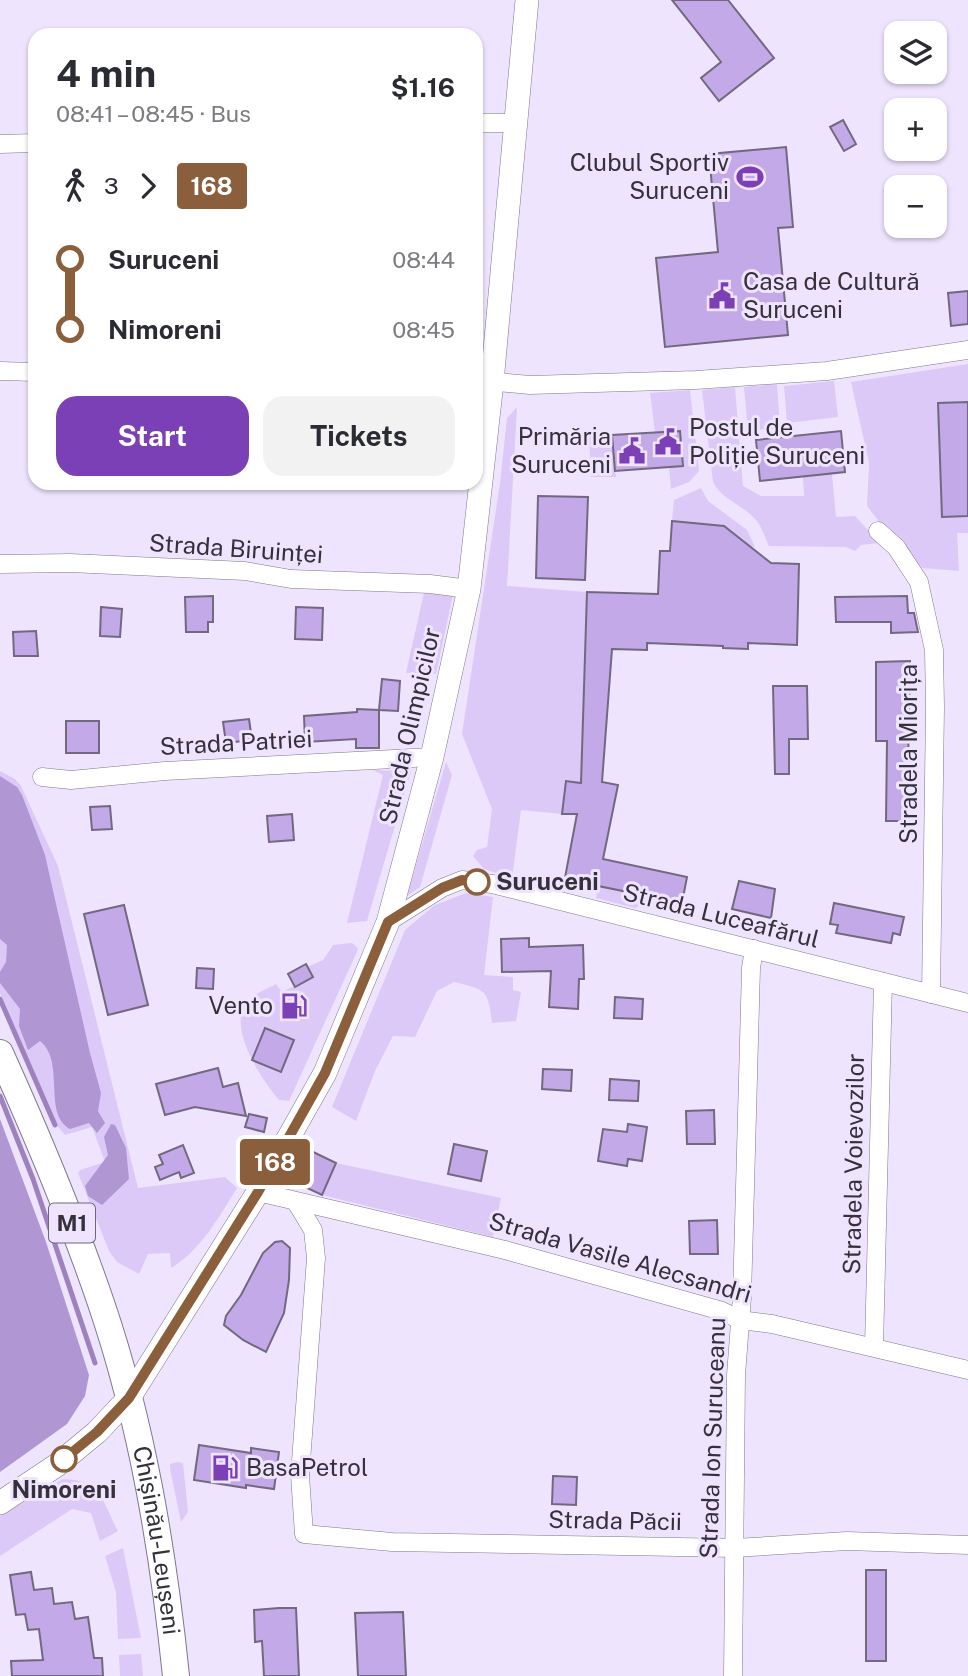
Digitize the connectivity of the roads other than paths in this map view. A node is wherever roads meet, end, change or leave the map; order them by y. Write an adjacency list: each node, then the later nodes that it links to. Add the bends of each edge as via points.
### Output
1 (527, 0): 3 (main road, Strada Olimpicilor)
2 (483, 123): 3 (street)
3 (515, 123): 9 (main road, Strada Olimpicilor)
4 (28, 142): 5 (street)
5 (0, 144)
6 (968, 350): 9 (street, via 827,371 640,383)
7 (0, 371): 8 (street)
8 (28, 372)
9 (484, 381)
10 (476, 490): 13 (main road, Strada Olimpicilor)
11 (878, 531): 19 (street, Stradela Miorița, via 896,547 919,582 934,650)
12 (0, 564): 13 (street, Strada Biruinței, via 245,571 291,579 430,583)
13 (469, 589): 14 (main road, Strada Olimpicilor)
14 (432, 758): 15 (street, Strada Patriei, via 71,780); 16 (main road, Strada Olimpicilor)
15 (42, 777)
16 (388, 922): 17 (street, Strada Luceafărul, via 462,880); 22 (main road, Strada Olimpicilor, via 325,1073)
17 (754, 950): 18 (street, Strada Luceafărul); 24 (street, Strada Ion Suruceanu)
18 (883, 982): 19 (street, Strada Luceafărul); 25 (street, Stradela Voievozilor)
19 (931, 994): 20 (street, Strada Luceafărul)
20 (968, 1003)
21 (0, 1053): 27 (highway, Chișinău-Leușeni / M1, via 88,1266)
22 (258, 1192): 23 (street, Strada Vasile Alecsandri); 27 (main road, Strada Olimpicilor)
23 (296, 1202): 24 (street, Strada Vasile Alecsandri, via 505,1250); 30 (street, Strada Păcii, via 313,1230 316,1258 300,1475 304,1534 392,1542)
24 (740, 1320): 25 (street, Strada Vasile Alecsandri); 30 (street, Strada Ion Suruceanu)
25 (874, 1347): 26 (street, Strada Vasile Alecsandri)
26 (968, 1370)
27 (129, 1398): 28 (main road, Strada Olimpicilor, via 57,1465); 31 (highway, Chișinău-Leușeni / M1, via 147,1473)
28 (0, 1503)
29 (968, 1545): 30 (street, Strada Păcii, via 847,1541)
30 (735, 1548): 32 (street, Strada Ion Suruceanu)
31 (176, 1676)
32 (733, 1676)

